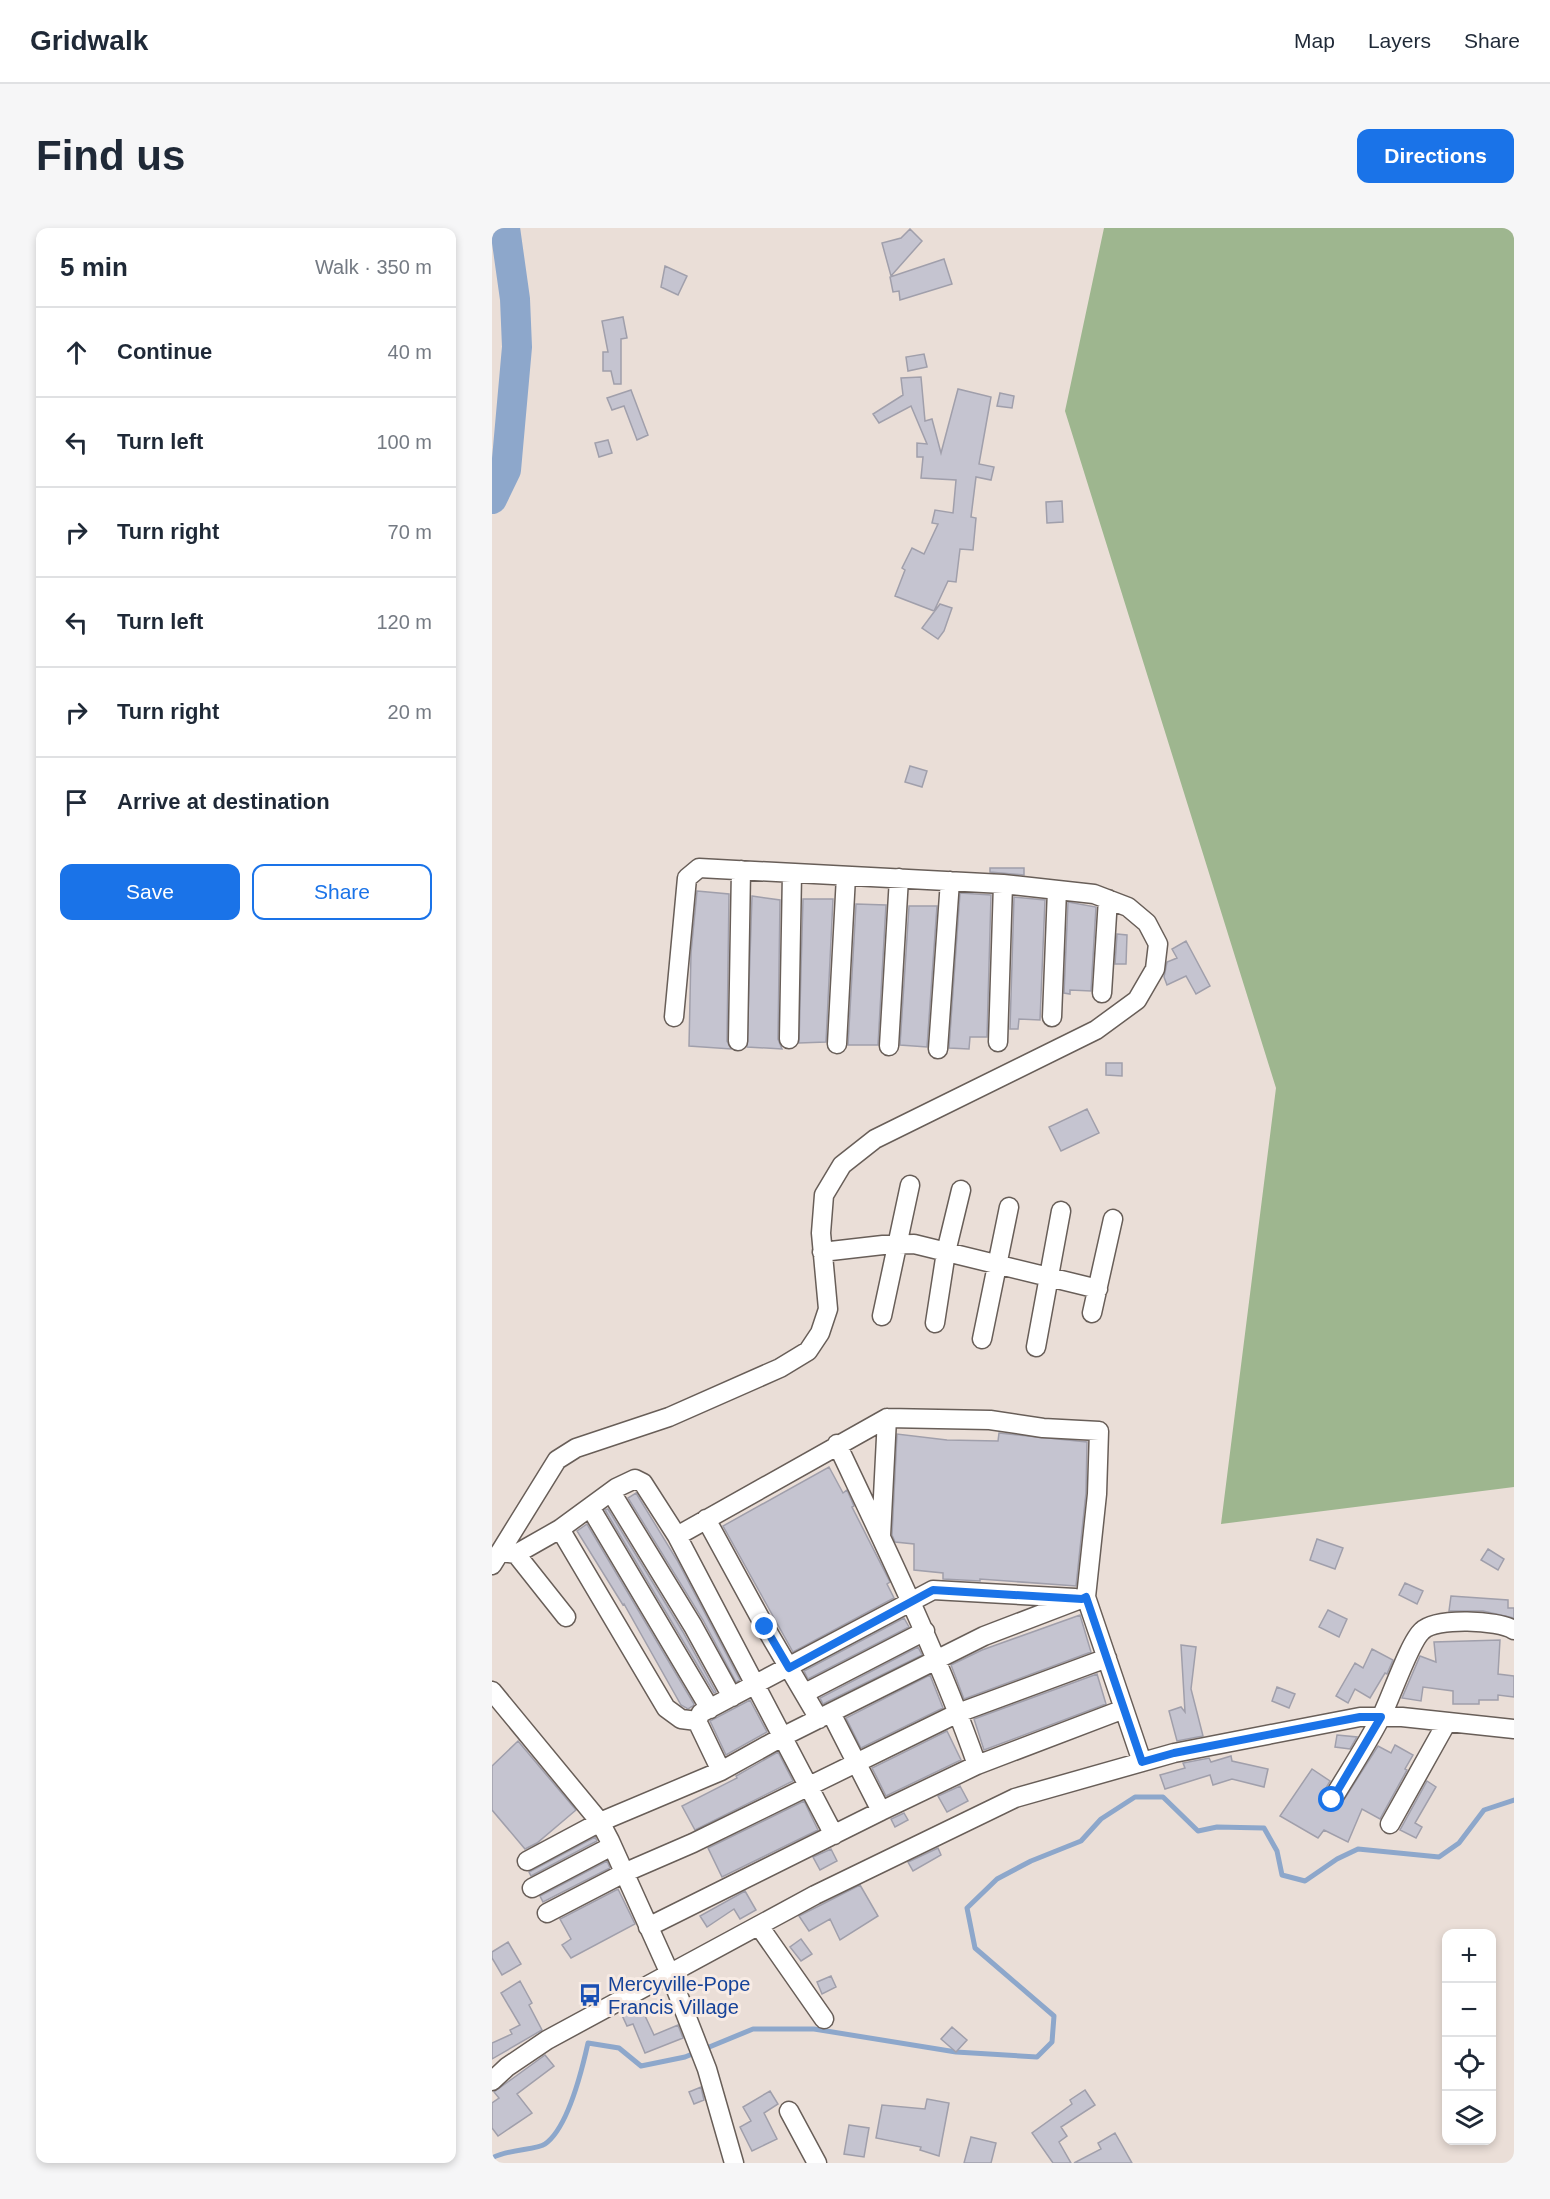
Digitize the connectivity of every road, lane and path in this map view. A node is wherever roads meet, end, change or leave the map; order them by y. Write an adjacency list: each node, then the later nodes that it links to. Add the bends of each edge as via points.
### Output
1 (741, 870): 2 (street); 10 (street, via 699,868 687,878); 13 (street)
2 (792, 873): 3 (street); 12 (street)
3 (846, 876): 4 (street); 15 (street)
4 (899, 878): 5 (street); 16 (street)
5 (950, 881): 6 (street); 17 (street)
6 (1003, 884): 7 (street); 14 (street)
7 (1057, 890): 8 (street); 11 (street)
8 (1108, 899): 9 (street); 24 (street, via 1128,907 1147,923 1158,944 1155,969 1137,1000 1096,1030 875,1139 842,1165 824,1195)
9 (1102, 993)
10 (674, 1017)
11 (1052, 1017)
12 (789, 1039)
13 (738, 1041)
14 (998, 1042)
15 (837, 1044)
16 (889, 1046)
17 (938, 1049)
18 (910, 1185): 23 (street)
19 (961, 1190): 25 (street)
20 (1010, 1207): 26 (street)
21 (1061, 1211): 27 (street)
22 (1113, 1219): 28 (street)
23 (897, 1244): 24 (street); 25 (street); 30 (street)
24 (822, 1252): 42 (street, via 828,1309 808,1351 780,1368 669,1417 576,1448 557,1460)
25 (946, 1252): 26 (street); 31 (street)
26 (997, 1264): 27 (street); 32 (street)
27 (1047, 1276): 28 (street); 33 (street)
28 (1098, 1288): 29 (street)
29 (1092, 1313)
30 (882, 1316)
31 (935, 1323)
32 (982, 1340)
33 (1036, 1347)
34 (887, 1418): 35 (street); 41 (street); 43 (street, via 990,1420 1099,1431 1097,1494)
35 (837, 1444): 38 (street); 41 (street)
36 (611, 1492): 37 (street); 40 (street, via 635,1479 643,1483); 54 (street)
37 (590, 1507): 39 (street); 57 (street)
38 (706, 1519): 40 (street); 50 (street)
39 (560, 1529): 42 (street); 57 (street, via 666,1708 681,1719)
40 (677, 1536): 51 (street)
41 (881, 1539): 44 (street)
42 (503, 1557): 45 (street)
43 (1084, 1598): 44 (street, via 933,1590); 48 (street); 49 (street)
44 (912, 1601): 47 (street); 50 (street)
45 (566, 1617)
46 (1514, 1630): 59 (street, via 1491,1624 1430,1624 1420,1632)
47 (925, 1632): 48 (street); 53 (street)
48 (936, 1658): 56 (street); 58 (street)
49 (1107, 1658): 55 (street); 56 (street)
50 (789, 1668): 51 (street); 53 (street)
51 (756, 1683): 54 (street); 62 (street)
52 (492, 1691): 70 (street)
53 (805, 1693): 58 (street)
54 (732, 1696): 57 (street)
55 (1124, 1709): 64 (street); 65 (street)
56 (958, 1713): 63 (street); 65 (street)
57 (703, 1715): 66 (street)
58 (825, 1716): 62 (street); 63 (street)
59 (1381, 1717): 60 (street); 64 (street, via 1360,1717); 68 (street)
60 (1447, 1722): 61 (street); 71 (street)
61 (1514, 1729)
62 (784, 1736): 66 (street); 67 (street)
63 (856, 1762): 67 (street); 69 (street)
64 (1142, 1762): 78 (street, via 1015,1798)
65 (976, 1765): 69 (street)
66 (721, 1771): 70 (street)
67 (809, 1786): 72 (street); 75 (street)
68 (1332, 1800)
69 (881, 1811): 72 (street)
70 (600, 1822): 73 (street); 74 (street)
71 (1390, 1824)
72 (834, 1835): 79 (street)
73 (612, 1846): 75 (street); 76 (street)
74 (527, 1860)
75 (626, 1872): 77 (street); 79 (street)
76 (532, 1888)
77 (547, 1913)
78 (759, 1926): 80 (street); 81 (street)
79 (648, 1927): 80 (street)
80 (669, 1974): 82 (street, via 547,2040); 84 (street, via 707,2069)
81 (824, 2019)
82 (492, 2081)
83 (789, 2111): 85 (street)
84 (734, 2163)
85 (818, 2163)

